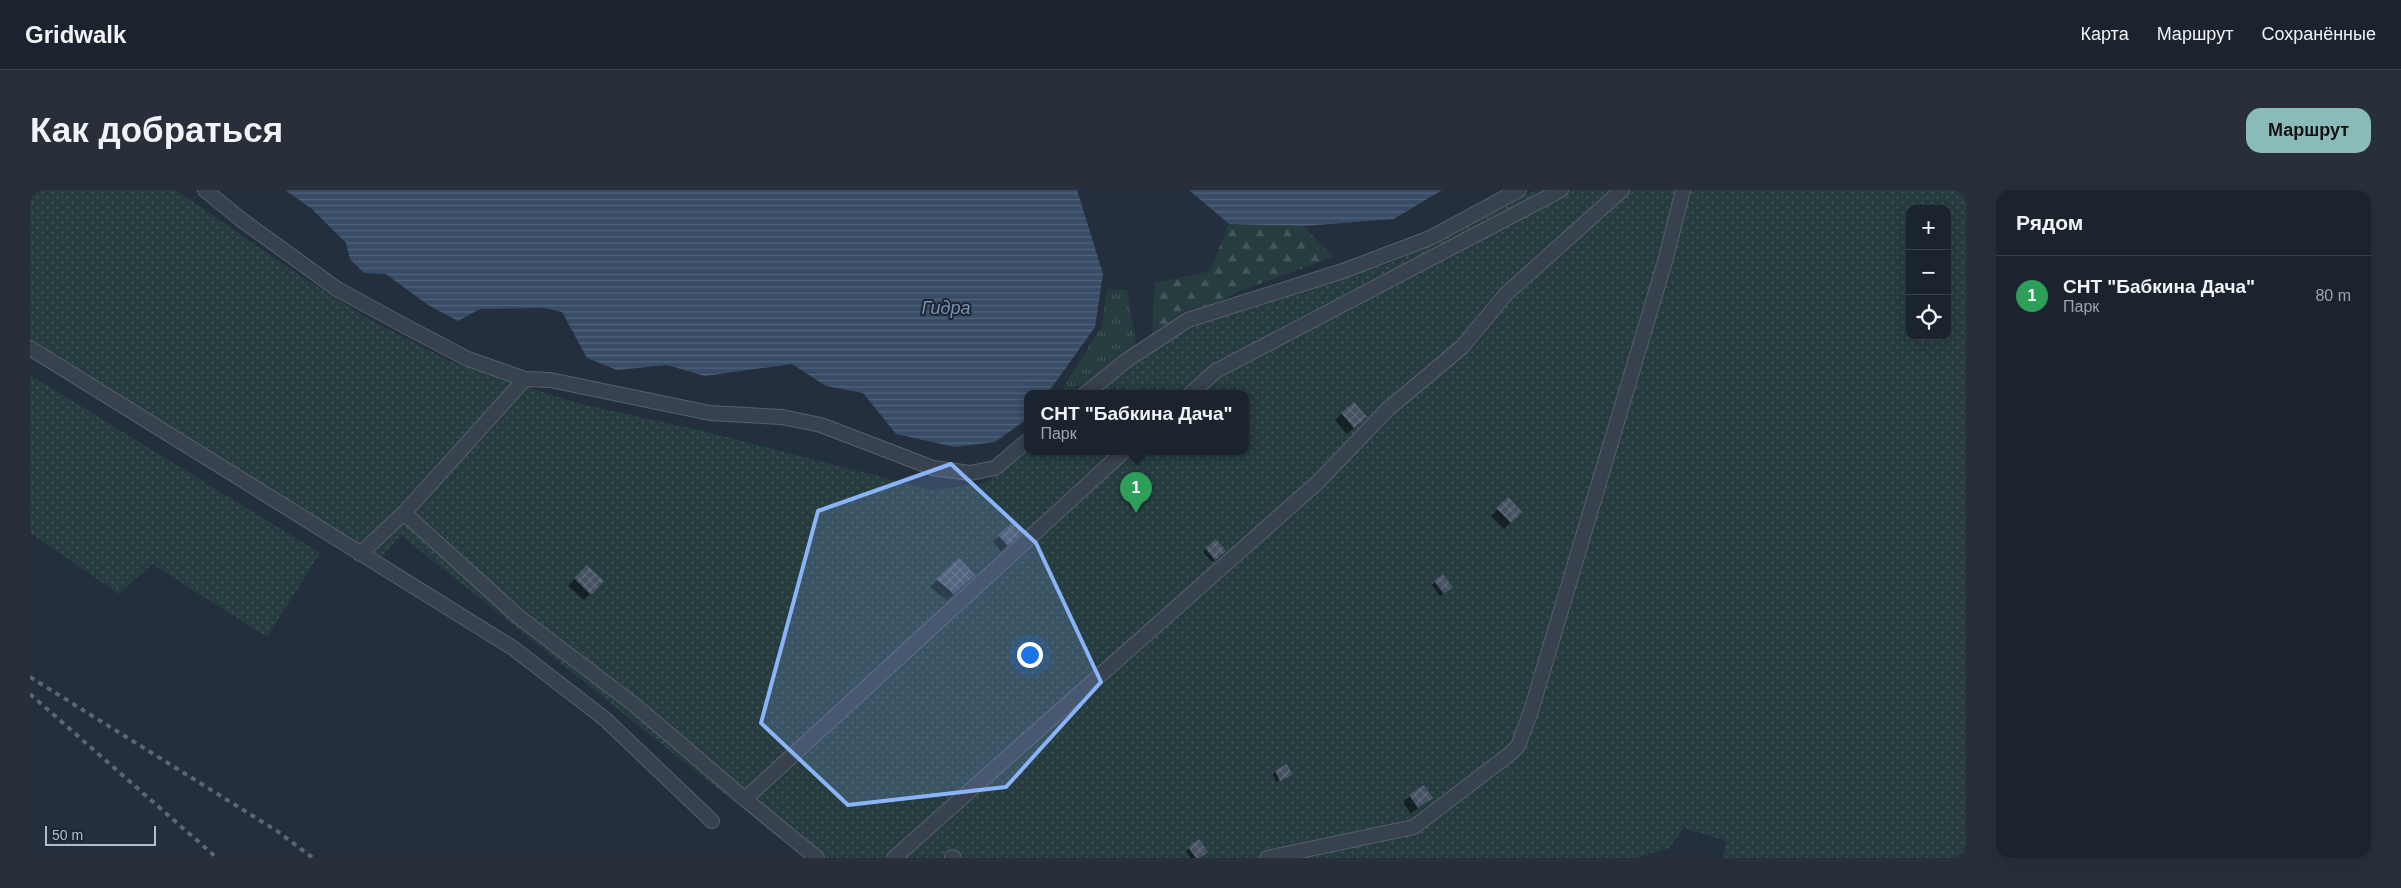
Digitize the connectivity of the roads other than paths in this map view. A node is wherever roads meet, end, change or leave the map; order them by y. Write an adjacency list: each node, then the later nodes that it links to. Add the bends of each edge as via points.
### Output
1 (206, 190): 7 (street, via 337,289 468,359)
2 (1519, 190): 8 (street, via 1430,238 1343,271 1188,320 1127,360)
3 (1561, 190): 9 (street, via 1216,372)
4 (1622, 190): 17 (street, via 1506,294 1462,347 1388,409 1318,482)
5 (1683, 190): 18 (street, via 1666,258 1518,746 1414,827)
6 (30, 348): 13 (street)
7 (525, 379): 10 (street, via 550,380 710,413 792,419 821,425 933,468 970,473 995,468); 12 (street)
8 (1090, 390)
9 (1195, 390)
10 (1024, 444)
11 (1120, 455): 14 (street)
12 (404, 513): 13 (street); 14 (street, via 518,617 636,706)
13 (360, 554): 15 (street, via 513,648 606,719)
14 (744, 799): 16 (street)
15 (712, 821)
16 (817, 858)
17 (894, 858)
18 (1267, 858)

